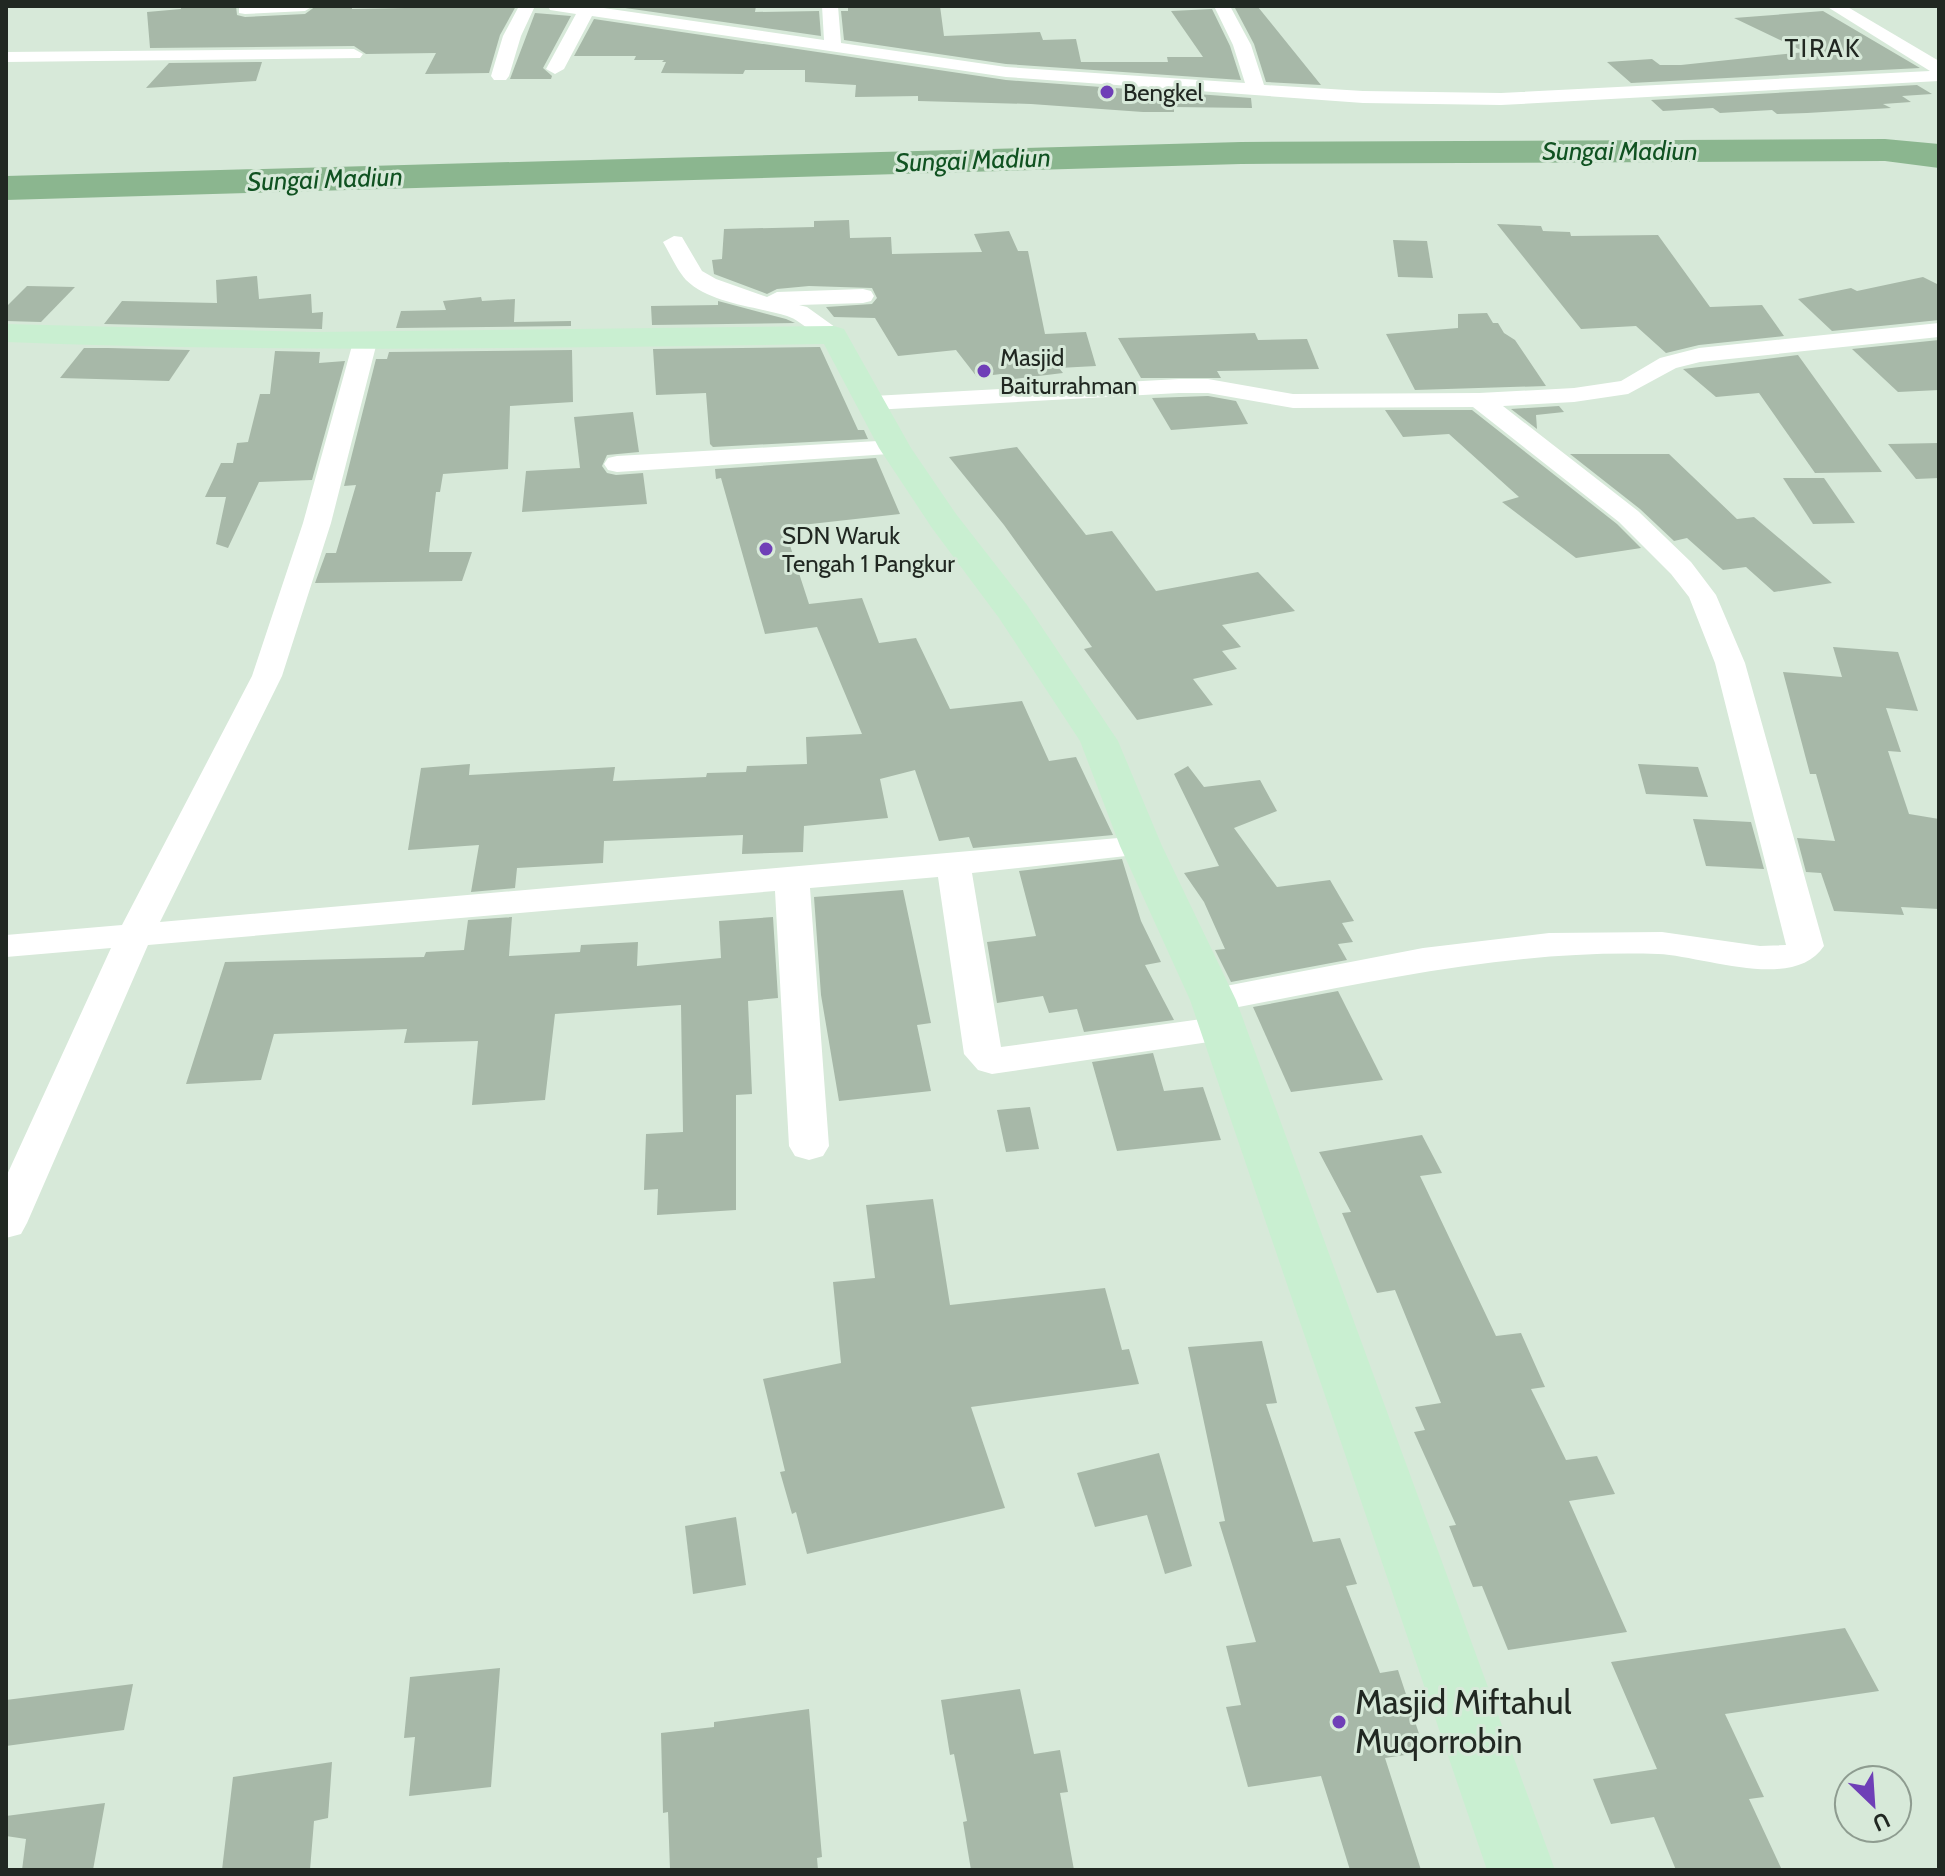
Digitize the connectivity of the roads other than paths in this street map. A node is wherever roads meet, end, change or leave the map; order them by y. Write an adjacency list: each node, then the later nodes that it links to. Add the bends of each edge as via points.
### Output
1 (527, 6): 15 (street)
2 (556, 6): 7 (street)
3 (830, 6): 9 (street)
4 (1222, 6): 17 (street)
5 (1834, 6): 14 (street)
6 (245, 9): 8 (street)
7 (586, 11): 9 (street); 13 (street)
8 (302, 15): 11 (street)
9 (833, 47): 17 (street, via 1006,72)
10 (354, 54): 11 (street)
11 (287, 55): 12 (street)
12 (6, 57)
13 (555, 69)
14 (1939, 69)
15 (500, 76)
16 (1939, 76): 17 (street, via 1456,100)
17 (1257, 91)
18 (674, 242): 20 (street, via 694,275)
19 (863, 296): 20 (street)
20 (752, 300): 23 (street, via 799,312)
21 (1939, 330): 25 (street, via 1699,355 1603,393)
22 (6, 333): 24 (street)
23 (834, 335): 24 (street); 26 (street)
24 (365, 342): 32 (street, via 317,523 267,676)
25 (1479, 400): 26 (street, via 1293,401 1179,386); 34 (street, via 1642,530 1702,596 1730,663 1806,946 1790,957 1759,958 1640,943 1549,944 1462,955)
26 (873, 403): 27 (street)
27 (895, 448): 28 (street); 29 (street, via 1099,741)
28 (617, 464)
29 (1141, 846): 30 (street); 34 (street)
30 (953, 865): 31 (street); 34 (street, via 983,1054 992,1061)
31 (792, 878): 32 (street); 35 (street)
32 (134, 937): 33 (street); 36 (street)
33 (6, 946)
34 (1218, 1014): 37 (street)
35 (809, 1146)
36 (6, 1223)
37 (1521, 1870)

